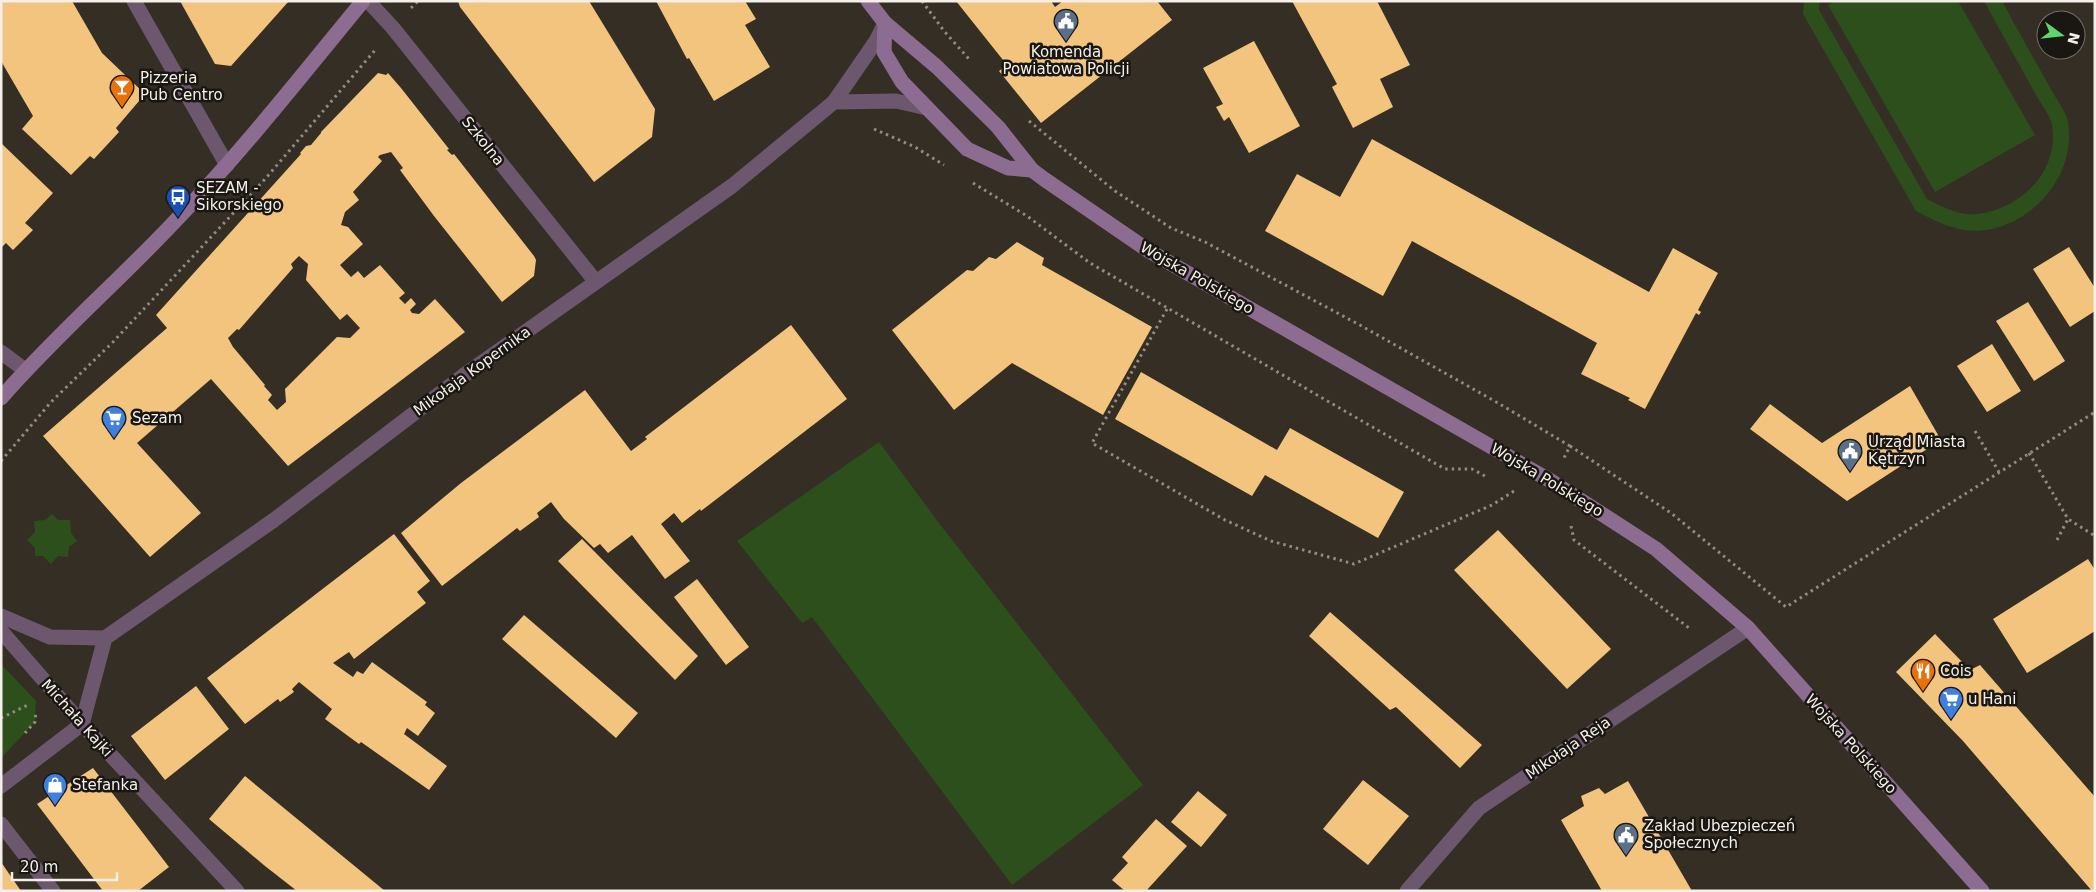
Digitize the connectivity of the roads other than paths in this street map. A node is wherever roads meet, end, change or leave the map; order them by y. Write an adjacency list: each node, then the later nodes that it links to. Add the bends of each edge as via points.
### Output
1 (134, 1): 8 (street)
2 (363, 1): 8 (street)
3 (368, 1): 10 (street, Szkolna)
4 (868, 1): 5 (street, Wojska Polskiego)
5 (885, 23): 6 (street, Mikołaja Kopernika); 7 (street, Wojska Polskiego, via 884,52 902,82); 9 (street, Wojska Polskiego, via 937,67 998,127)
6 (834, 102): 7 (street, via 896,101); 10 (street, Mikołaja Kopernika, via 732,186)
7 (927, 108): 9 (street, Wojska Polskiego, via 967,150 1008,168)
8 (227, 165): 12 (street)
9 (1032, 170): 15 (street, Wojska Polskiego, via 1149,251 1606,515 1656,549)
10 (596, 282): 17 (street, Mikołaja Kopernika, via 463,376 274,520)
11 (1, 352): 12 (street)
12 (25, 370): 13 (street)
13 (1, 398)
14 (1, 616): 17 (street, via 50,637)
15 (1748, 628): 23 (street, Mikołaja Reja, via 1479,808); 24 (street, Wojska Polskiego)
16 (1, 631): 18 (street, Michała Kajki)
17 (105, 638): 18 (street)
18 (82, 724): 19 (street); 22 (street, Michała Kajki)
19 (1, 786)
20 (1, 824): 21 (street)
21 (53, 891)
22 (237, 891)
23 (1407, 891)
24 (1982, 891)

